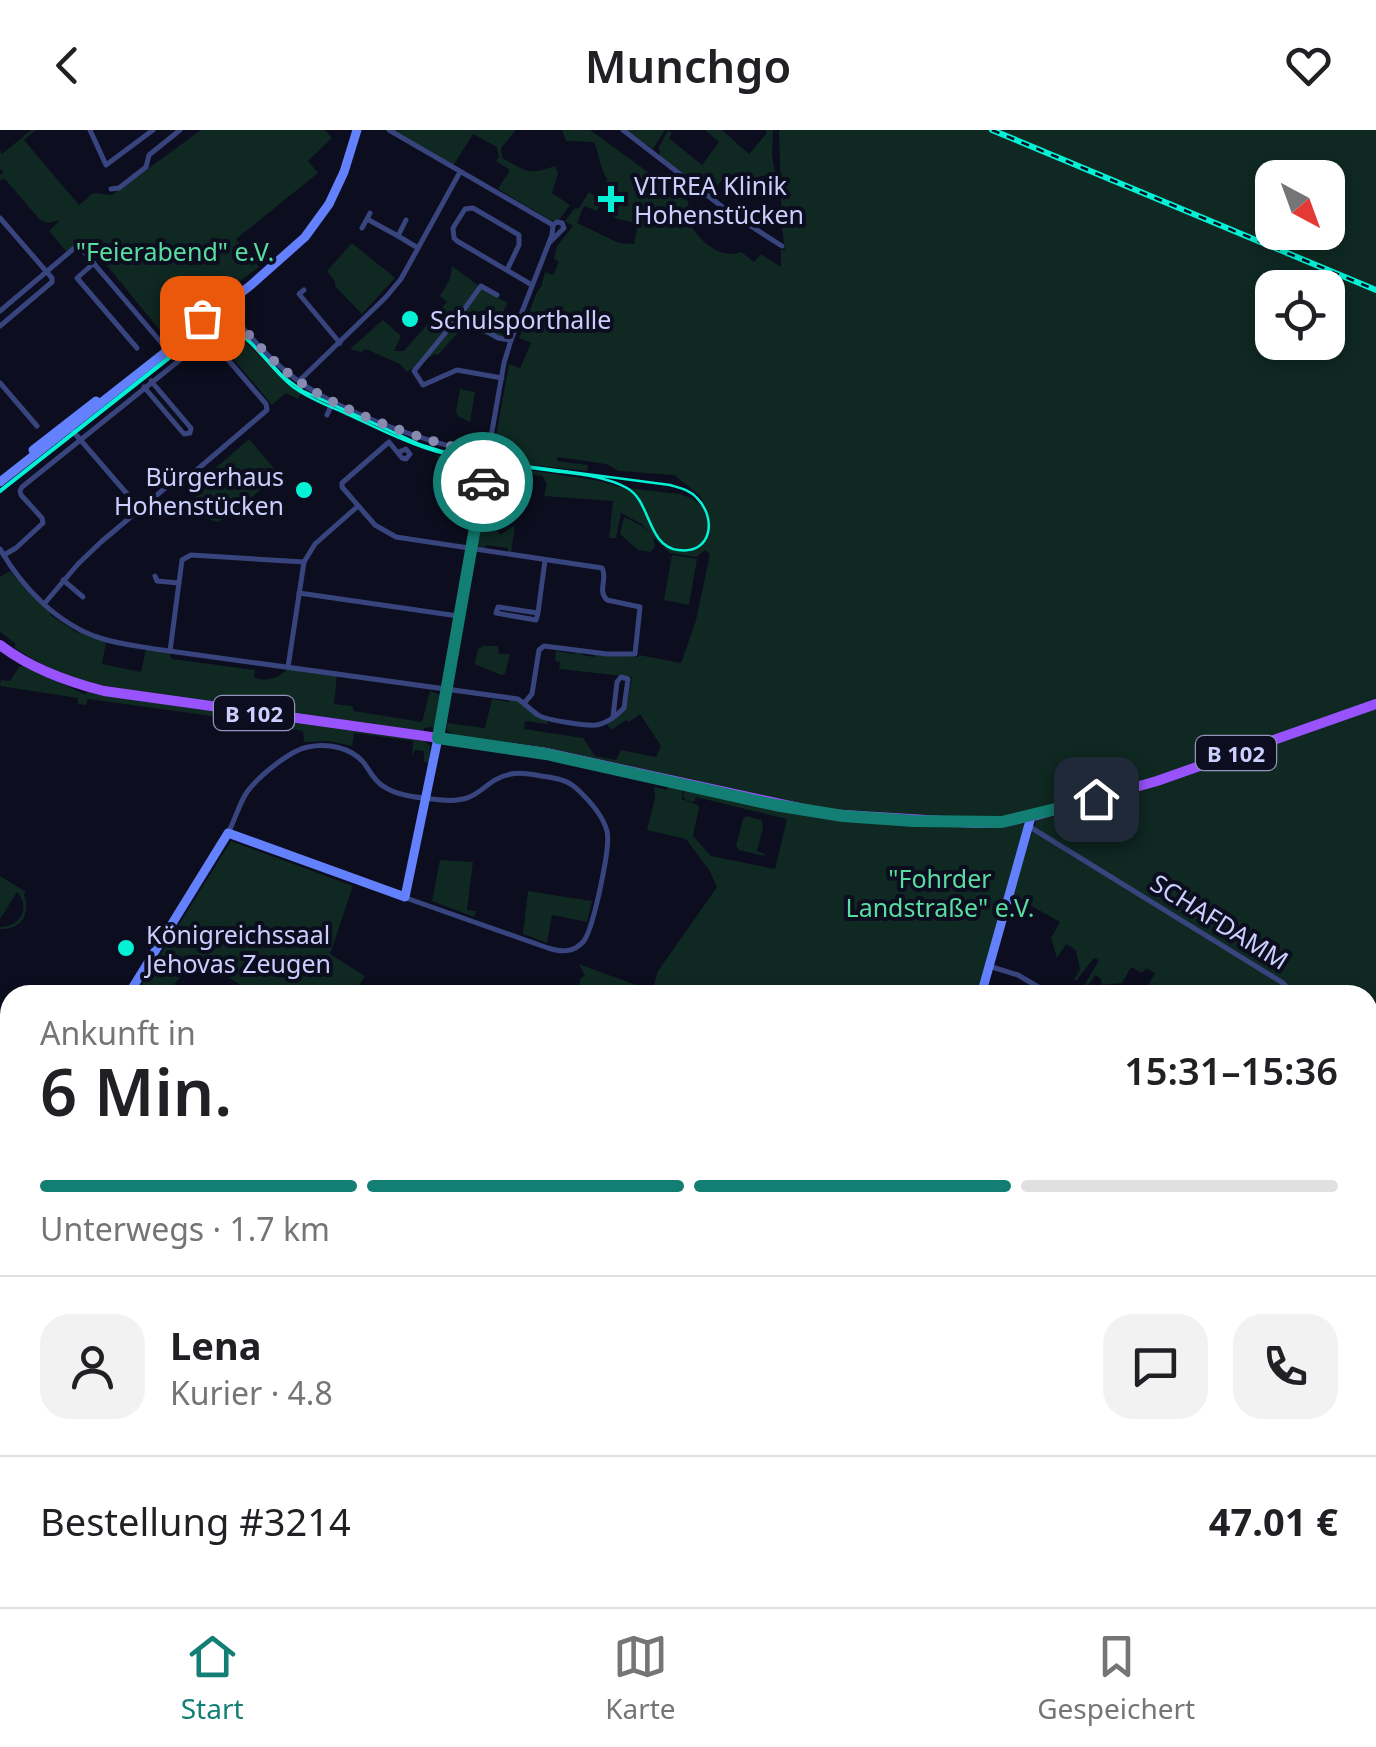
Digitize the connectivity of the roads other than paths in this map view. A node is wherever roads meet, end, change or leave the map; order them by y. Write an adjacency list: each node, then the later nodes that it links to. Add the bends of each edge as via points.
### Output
1 (90, 130): 2 (street, via 106,165)
2 (152, 130)
3 (180, 130): 8 (street, via 148,155 146,167)
4 (357, 130): 23 (street, via 322,215)
5 (389, 130): 7 (street)
6 (623, 130): 15 (street)
7 (460, 172): 11 (street); 16 (street)
8 (111, 189)
9 (0, 218): 19 (street)
10 (406, 220): 13 (street)
11 (553, 225): 14 (street); 14 (street, via 564,226)
12 (362, 228): 13 (street, via 368,216)
13 (398, 236): 16 (street)
14 (548, 245): 20 (street)
15 (782, 246)
16 (418, 248): 28 (street, via 391,292)
17 (94, 263): 19 (street, via 78,244); 29 (street, via 77,278); 30 (street)
18 (507, 270): 18 (street, via 454,238 465,210 474,208 519,235); 20 (street)
19 (46, 271): 24 (street); 26 (street, via 52,282)
20 (532, 284): 27 (street)
21 (299, 294): 28 (street)
22 (497, 295): 25 (street, via 481,286)
23 (222, 305): 30 (street); 33 (street)
24 (0, 311)
25 (460, 315): 27 (street); 31 (street, via 414,368 420,384 457,370)
26 (0, 326)
27 (511, 340): 31 (street)
28 (340, 342): 33 (street)
29 (136, 348)
30 (167, 349): 39 (street)
31 (502, 378): 42 (street)
32 (151, 381): 35 (street); 35 (street, via 190,433); 45 (street, via 208,339 267,410)
33 (299, 382): 36 (street)
34 (0, 383): 38 (street)
35 (144, 387): 40 (street)
36 (333, 400): 37 (street); 42 (street, via 403,432)
37 (327, 415)
38 (37, 426)
39 (69, 426): 40 (street); 43 (street)
40 (80, 439): 45 (street); 47 (street, via 22,487 43,523)
41 (399, 452): 44 (street, via 389,442 342,483)
42 (488, 456): 46 (street)
43 (0, 479)
44 (358, 506): 46 (street, via 388,534); 49 (street)
45 (140, 509): 51 (street)
46 (471, 547): 48 (street); 57 (street)
47 (2, 552): 55 (street)
48 (545, 560): 56 (street); 62 (street, via 602,568 604,598 640,607 635,654 544,646)
49 (304, 562): 52 (street, via 188,555); 53 (street)
50 (155, 576): 52 (street)
51 (63, 580): 54 (street); 55 (street)
52 (179, 583): 59 (street)
53 (299, 593): 57 (street); 60 (street)
54 (83, 597)
55 (44, 604): 59 (street, via 95,636)
56 (538, 613): 56 (street, via 498,607 496,613 536,620)
57 (458, 616): 61 (street)
58 (0, 642): 65 (main road, B 102, via 54,676 104,691)
59 (170, 651): 60 (street)
60 (288, 667): 61 (street)
61 (445, 690): 62 (street); 65 (street)
62 (524, 702): 64 (street, via 542,718 593,725)
63 (1376, 704): 67 (main road, B 102)
64 (613, 717): 64 (street, via 624,708 626,678 618,682)
65 (438, 738): 66 (street); 67 (main road, B 102, via 828,814)
66 (426, 798): 68 (street, via 381,786 350,751 308,746 248,790); 69 (street); 69 (street, via 465,800 516,773 557,778 574,786 600,816 606,854 590,930 568,951)
67 (1030, 822): 70 (street); 74 (street, SCHAFDAMM)
68 (228, 833): 69 (street); 71 (street)
69 (406, 898)
70 (989, 966): 72 (street); 73 (street)
71 (134, 985)
72 (984, 985)
73 (1034, 985)
74 (1285, 985)

